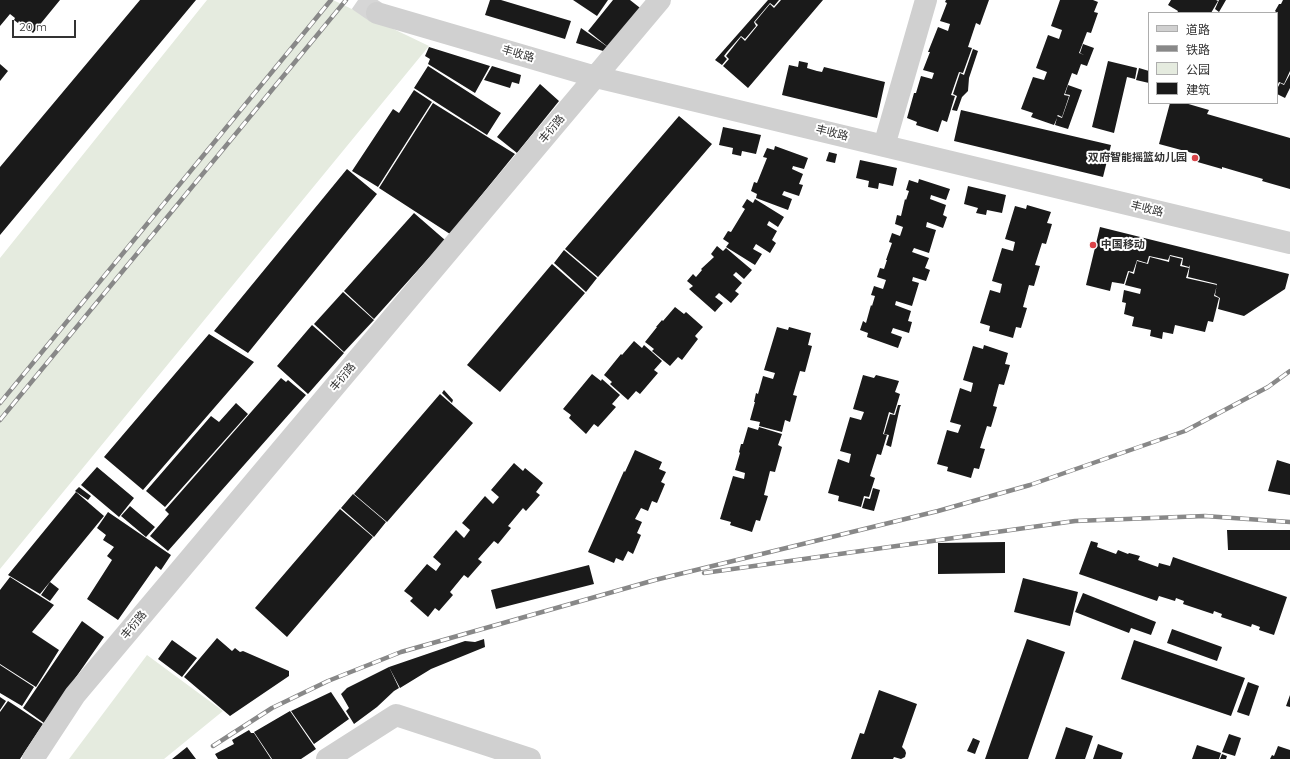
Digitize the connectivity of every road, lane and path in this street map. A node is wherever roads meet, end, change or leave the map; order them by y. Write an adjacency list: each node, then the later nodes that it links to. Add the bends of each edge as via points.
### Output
1 (660, 0): 4 (street, 丰衍路)
2 (926, 0): 5 (street)
3 (377, 13): 4 (street, 丰收路)
4 (596, 77): 5 (street, 丰收路); 7 (street, 丰衍路, via 75,695)
5 (884, 146): 6 (street, 丰收路)
6 (1290, 244)
7 (33, 759)
8 (327, 759): 9 (street, via 396,715)
9 (530, 759)

